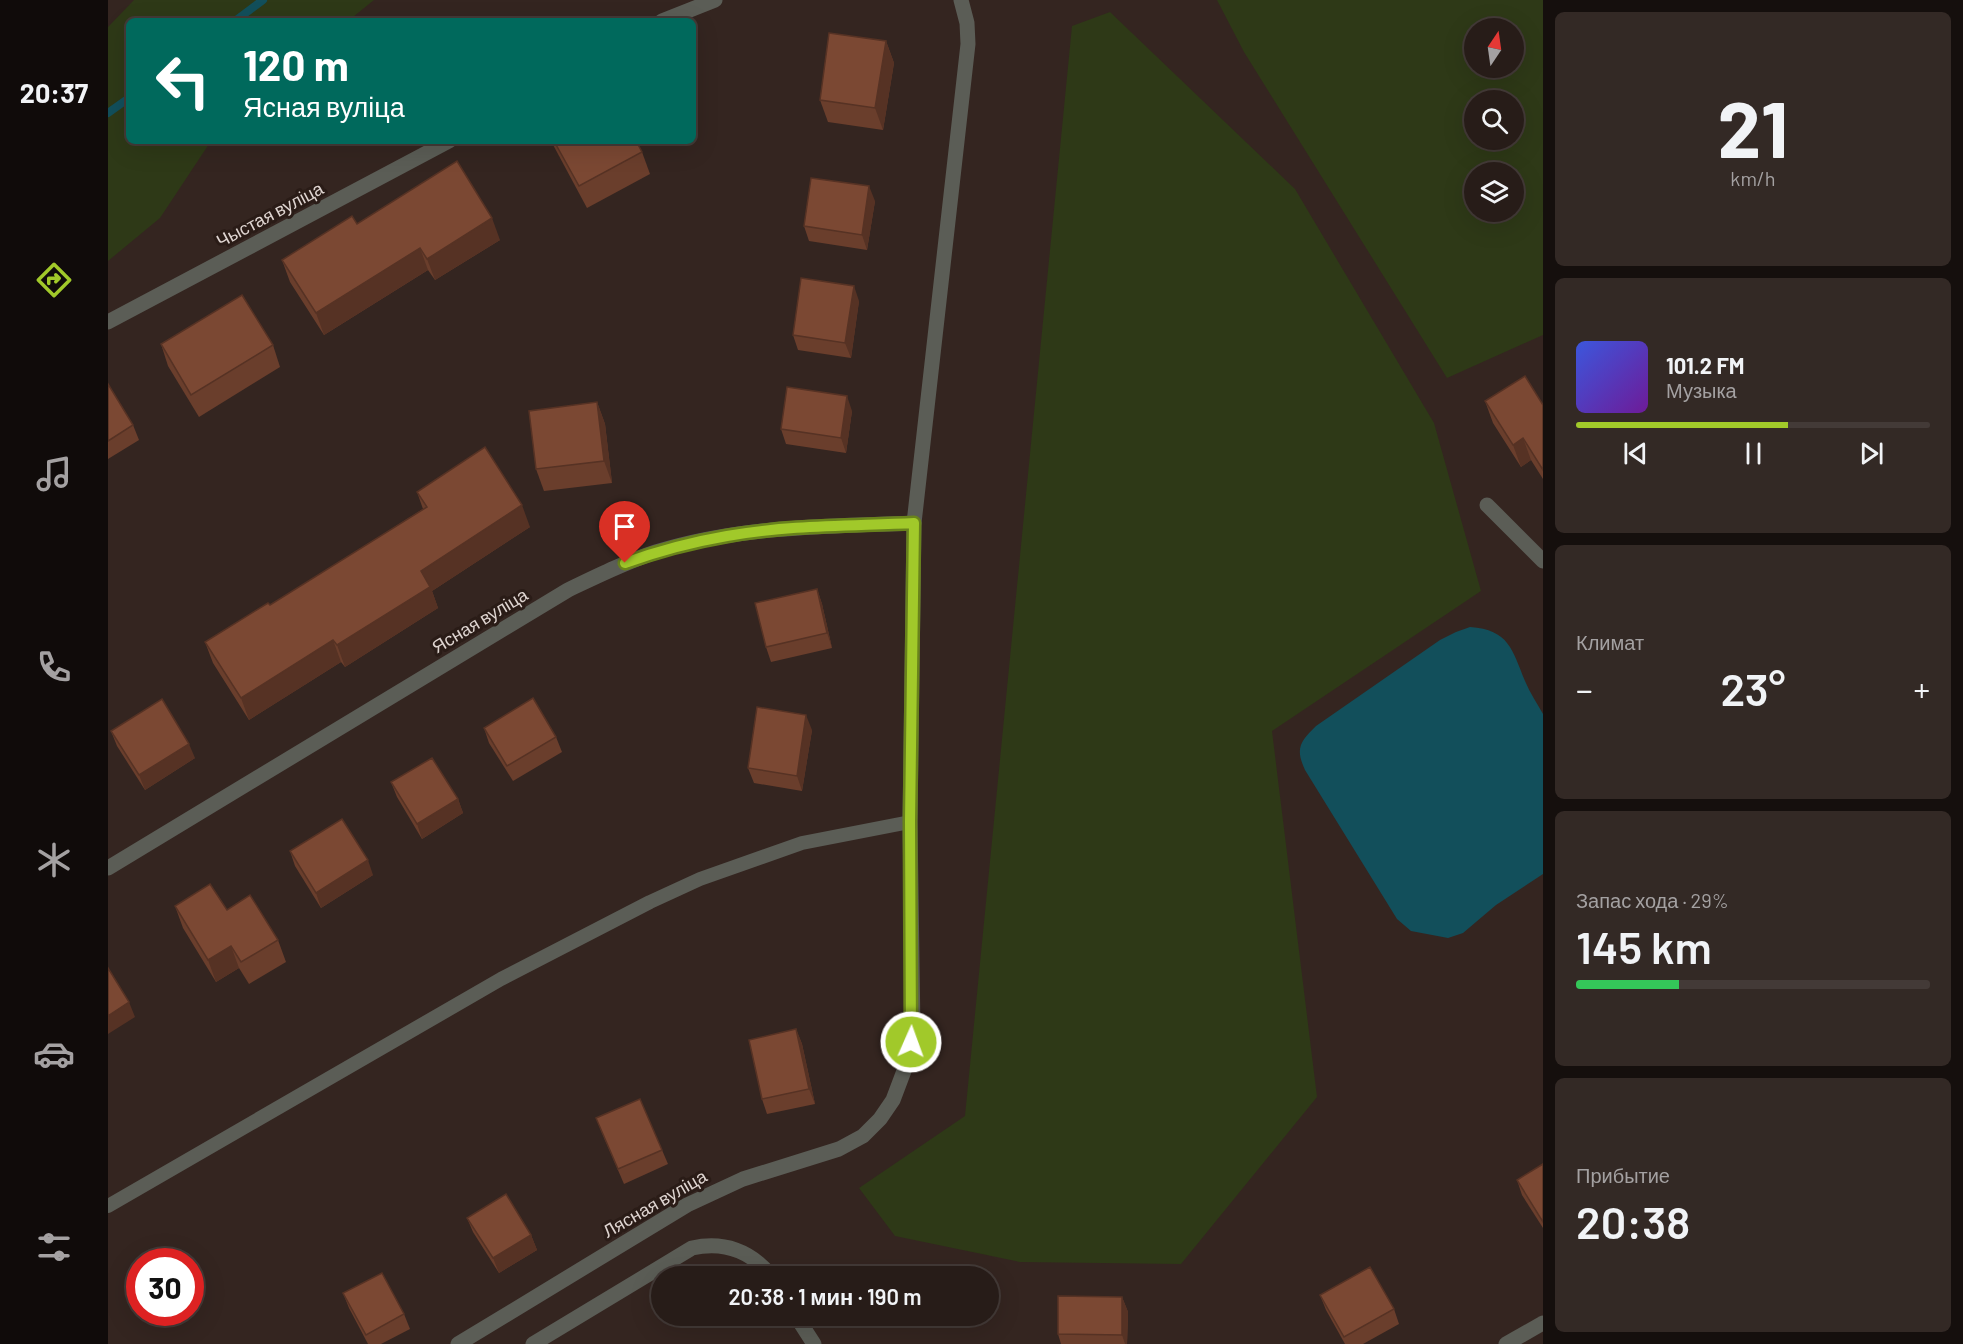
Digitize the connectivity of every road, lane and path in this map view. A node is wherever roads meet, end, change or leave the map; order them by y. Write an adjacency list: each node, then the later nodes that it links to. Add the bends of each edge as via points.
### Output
1 (715, 0): 3 (street)
2 (961, 0): 7 (street, Лясная вуліца, via 968,44)
3 (670, 18)
4 (443, 144): 5 (street, Чыстая вуліца)
5 (108, 322)
6 (1487, 505): 8 (street)
7 (914, 523): 9 (street, Лясная вуліца); 10 (street, Ясная вуліца, via 728,535 625,563 568,590)
8 (1543, 561)
9 (910, 822): 11 (lane, via 802,843 700,879 650,902 492,985); 17 (street, Лясная вуліца, via 913,1030 910,1055 893,1100 880,1119 863,1136 839,1149 743,1179 687,1205)
10 (108, 868)
11 (108, 1206)
12 (661, 1266): 13 (street, via 692,1248 706,1245 739,1250)
13 (761, 1266)
14 (651, 1272): 18 (street)
15 (1543, 1323): 20 (street)
16 (802, 1326): 19 (street)
17 (458, 1344)
18 (533, 1344)
19 (814, 1344)
20 (1506, 1344)

